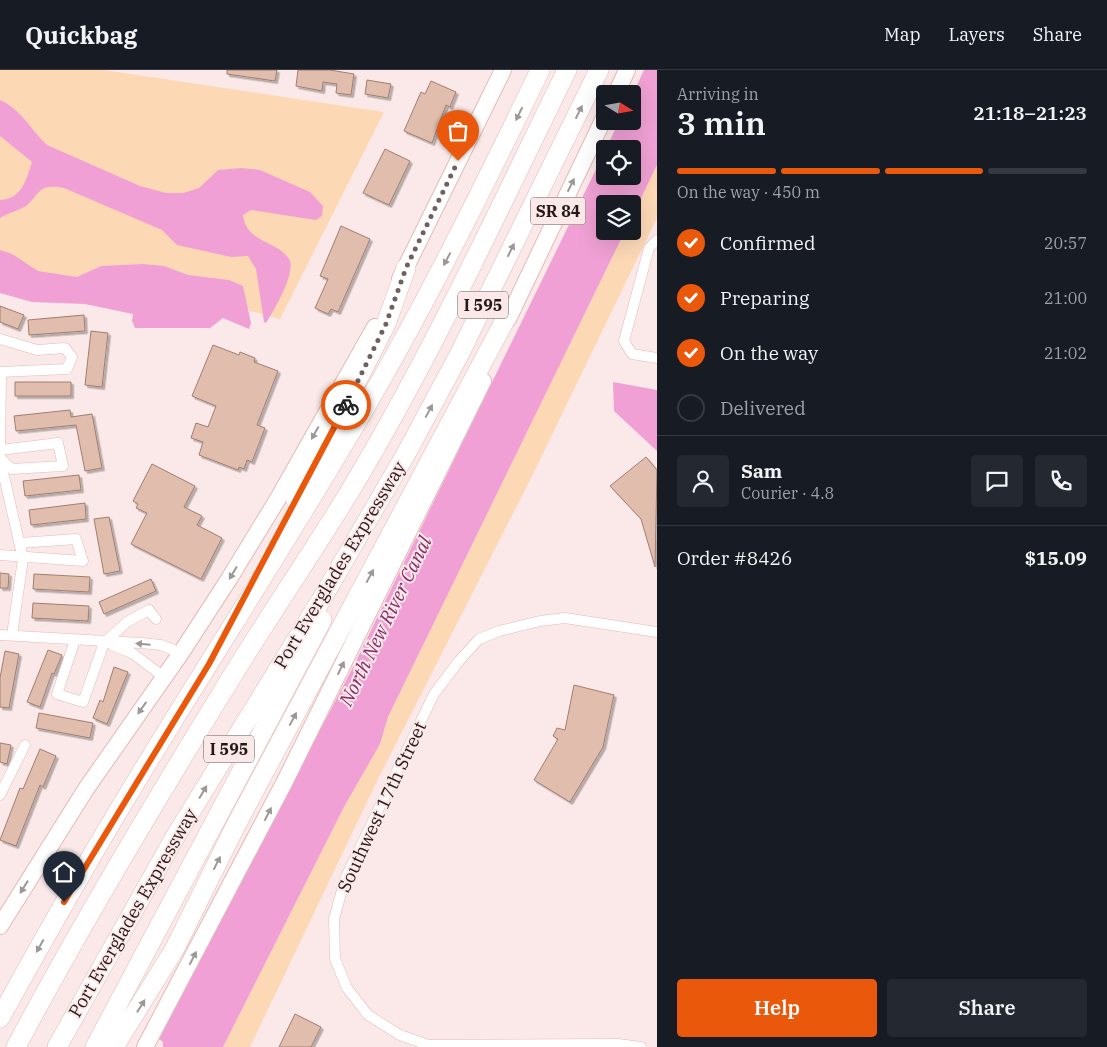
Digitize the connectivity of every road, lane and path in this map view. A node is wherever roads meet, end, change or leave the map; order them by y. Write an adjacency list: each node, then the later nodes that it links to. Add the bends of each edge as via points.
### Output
1 (503, 70): 9 (main road)
2 (540, 70): 28 (highway, I 595, one-way to 28, via 452,250 374,392)
3 (567, 70): 35 (highway, via 473,261 385,428 106,885)
4 (599, 70): 16 (highway, Port Everglades Expressway / I 595, one-way to 4)
5 (627, 70): 6 (main road)
6 (620, 85)
7 (598, 130): 10 (main road, SR 84, one-way to 7)
8 (657, 240): 12 (street, via 649,248 624,341 632,354)
9 (406, 268): 27 (main road, one-way to 27, via 279,497); 28 (highway, via 386,324)
10 (512, 307): 38 (highway, one-way to 10, via 174,950 236,825); 39 (main road, SR 84, one-way to 10, via 284,784 490,366)
11 (0, 339): 13 (street, via 37,350 65,348 72,357 67,369)
12 (657, 358)
13 (0, 372): 14 (street)
14 (0, 441): 15 (street)
15 (0, 450): 17 (street); 17 (street, via 58,443 63,466 12,469)
16 (406, 454): 36 (highway, Port Everglades Expressway / I 595, one-way to 16, via 175,837); 37 (highway, via 348,576)
17 (0, 458): 18 (street)
18 (20, 543): 20 (street); 20 (street, via 76,540 83,561)
19 (0, 555): 20 (street)
20 (24, 558): 24 (street)
21 (156, 619): 26 (street, via 149,610 127,622)
22 (657, 632): 40 (street, Southwest 17th Street, via 566,618 540,621 479,640 434,694 345,879 334,919 335,958 347,988 368,1015 400,1035 428,1045 618,1044)
23 (0, 635): 24 (street)
24 (12, 635): 25 (street)
25 (75, 640): 26 (street); 26 (street, via 57,694 83,702)
26 (104, 642): 27 (street, one-way to 26, via 162,646); 29 (street, via 132,653)
27 (181, 653): 29 (main road)
28 (209, 664): 34 (highway, I 595, one-way to 34, via 79,877)
29 (164, 677): 33 (main road, one-way to 33, via 86,788)
30 (25, 745): 31 (street)
31 (4, 781): 32 (street)
32 (0, 795)
33 (0, 926)
34 (0, 1018)
35 (16, 1047)
36 (57, 1047)
37 (95, 1047)
38 (114, 1047)
39 (145, 1047)
40 (641, 1047)

